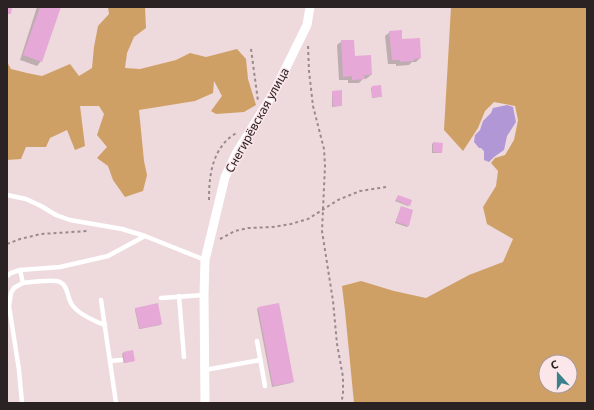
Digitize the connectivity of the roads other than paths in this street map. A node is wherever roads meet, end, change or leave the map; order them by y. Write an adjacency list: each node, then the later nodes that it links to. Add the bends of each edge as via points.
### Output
1 (310, 7): 4 (street, Снегирёвская улица, via 307,25 274,92 237,152 225,177)
2 (7, 195): 3 (lane, via 26,199 70,220)
3 (146, 236): 4 (lane); 5 (lane, via 108,256 60,266)
4 (205, 260): 8 (street, Снегирёвская улица)
5 (20, 270): 6 (lane); 7 (lane)
6 (7, 276)
7 (23, 283): 12 (lane, via 61,283 73,307); 20 (lane, via 14,288 9,306)
8 (204, 295): 9 (lane); 18 (street, Снегирёвская улица)
9 (179, 296): 10 (lane); 14 (lane)
10 (161, 298)
11 (101, 300): 12 (lane)
12 (105, 325): 17 (lane)
13 (257, 341): 16 (lane)
14 (184, 357)
15 (121, 360): 17 (lane)
16 (260, 360): 18 (lane); 19 (lane)
17 (110, 361): 21 (lane)
18 (205, 370): 22 (street, Снегирёвская улица)
19 (264, 386)
20 (22, 403)
21 (116, 403)
22 (205, 403)

